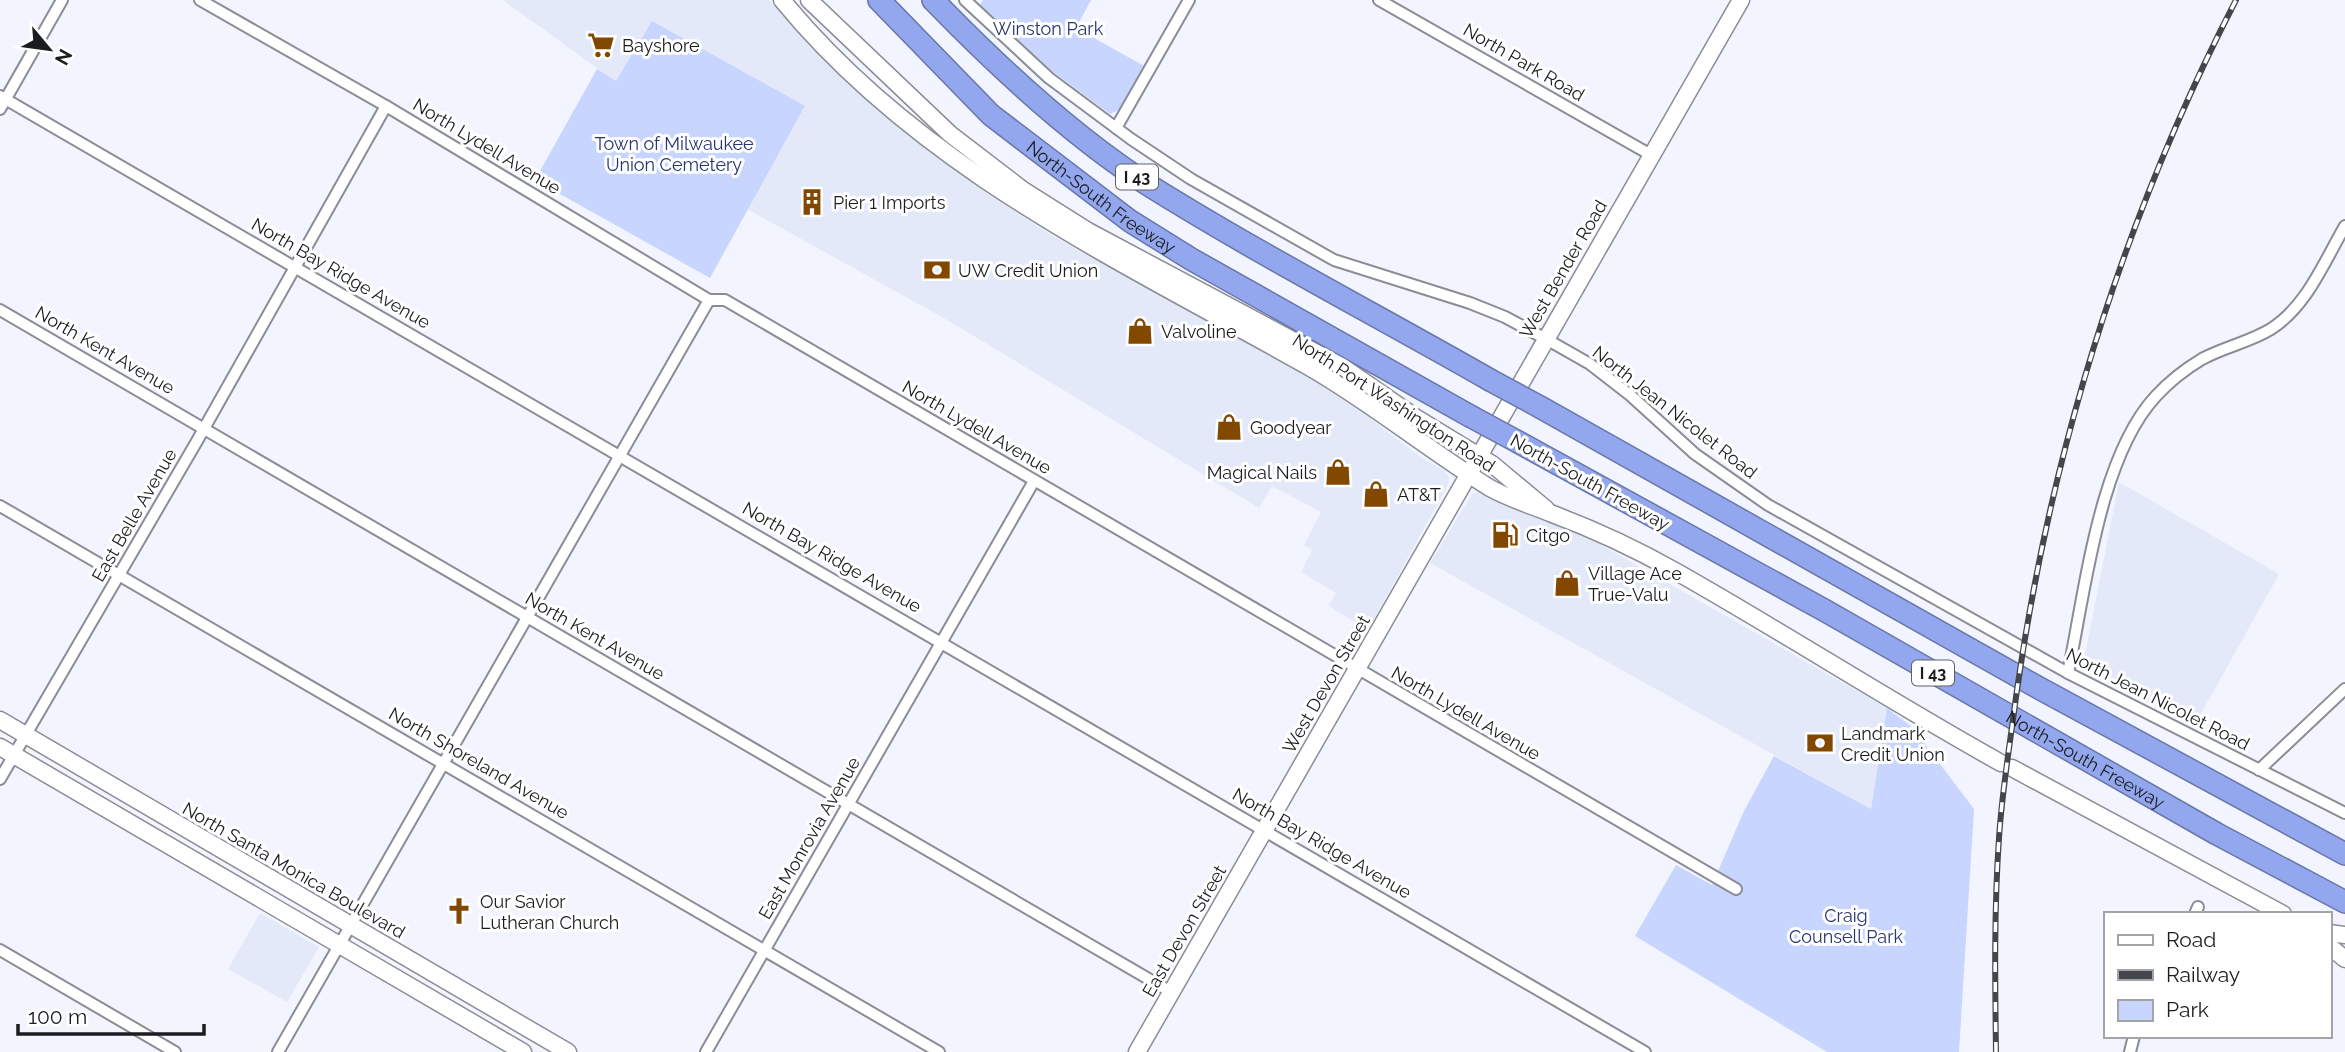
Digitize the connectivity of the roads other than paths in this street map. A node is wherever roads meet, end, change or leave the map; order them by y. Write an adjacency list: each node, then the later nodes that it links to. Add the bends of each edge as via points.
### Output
1 (62, 0): 11 (street)
2 (200, 0): 12 (street, North Lydell Avenue)
3 (782, 0): 23 (main road, North Port Washington Road, via 873,92 1010,197 1079,241 1312,369)
4 (808, 0): 22 (main road, North Port Washington Road, via 950,134 1023,190 1088,231 1343,367)
5 (879, 0): 45 (highway, North-South Freeway / I 43, bridge, via 991,115 1130,221 1191,259)
6 (933, 0): 43 (highway, North-South Freeway / I 43, bridge, via 1059,118 1148,185 2039,688)
7 (965, 0): 13 (street, North Jean Nicolet Road, via 1049,78)
8 (1189, 0): 13 (street)
9 (1379, 0): 14 (street, North Park Road)
10 (1741, 0): 14 (main road, West Bender Road)
11 (2, 102): 16 (street, North Bay Ridge Avenue)
12 (386, 106): 16 (street, East Belle Avenue); 17 (street, North Lydell Avenue)
13 (1116, 128): 19 (street, North Jean Nicolet Road, via 1191,178 1334,260 1470,303)
14 (1651, 155): 19 (main road, West Bender Road)
15 (2345, 226): 32 (street, via 2305,296 2290,313 2270,330 2202,360 2183,374 2156,396 2123,447 2104,504)
16 (296, 267): 20 (street, East Belle Avenue); 21 (street, North Bay Ridge Avenue)
17 (709, 300): 21 (street); 24 (street, North Lydell Avenue, via 725,300)
18 (0, 310): 20 (street, North Kent Avenue)
19 (1546, 339): 22 (main road, West Bender Road); 32 (street, North Jean Nicolet Road, via 1590,365 1695,454 1768,505)
20 (204, 428): 28 (street, East Belle Avenue); 29 (street, North Kent Avenue)
21 (620, 455): 29 (street); 30 (street, North Bay Ridge Avenue)
22 (1477, 456): 23 (main road, West Bender Road); 26 (main road, North Port Washington Road)
23 (1468, 472): 26 (main road, North Port Washington Road, via 1505,496); 27 (main road, West Bender Road)
24 (1034, 481): 30 (street, East Monrovia Avenue); 31 (street, North Lydell Avenue)
25 (0, 506): 28 (street, North Shoreland Avenue)
26 (1550, 512): 46 (main road, North Port Washington Road, via 1718,594 2006,765)
27 (1420, 557): 31 (main road, West Devon Street)
28 (119, 576): 35 (street, East Belle Avenue); 37 (street, North Shoreland Avenue)
29 (528, 617): 37 (street); 40 (street, North Kent Avenue)
30 (942, 641): 40 (street, East Monrovia Avenue); 42 (street, North Bay Ridge Avenue)
31 (1356, 669): 42 (main road, West Devon Street); 44 (street, North Lydell Avenue)
32 (2068, 673): 38 (street, North Jean Nicolet Road)
33 (2345, 689): 38 (street)
34 (0, 720): 35 (main road, North Santa Monica Boulevard)
35 (25, 735): 36 (street, East Belle Avenue); 47 (main road, North Santa Monica Boulevard)
36 (7, 751): 39 (street, East Belle Avenue); 48 (main road)
37 (444, 763): 47 (street); 50 (street, North Shoreland Avenue)
38 (2259, 770): 41 (street, North Jean Nicolet Road)
39 (0, 779)
40 (848, 805): 50 (street, East Monrovia Avenue); 51 (street, North Kent Avenue)
41 (2345, 813)
42 (1264, 830): 51 (main road, East Devon Street); 59 (street, North Bay Ridge Avenue)
43 (2345, 854)
44 (1736, 889)
45 (2345, 902)
46 (2279, 912)
47 (350, 926): 48 (street); 55 (main road, North Santa Monica Boulevard)
48 (340, 943): 53 (street); 54 (main road)
49 (0, 950): 52 (street)
50 (765, 950): 56 (street, East Monrovia Avenue); 57 (street, North Shoreland Avenue)
51 (1171, 992): 58 (main road, East Devon Street)
52 (175, 1052)
53 (278, 1052)
54 (523, 1052)
55 (568, 1052)
56 (706, 1052)
57 (939, 1052)
58 (1137, 1052)
59 (1644, 1052)

